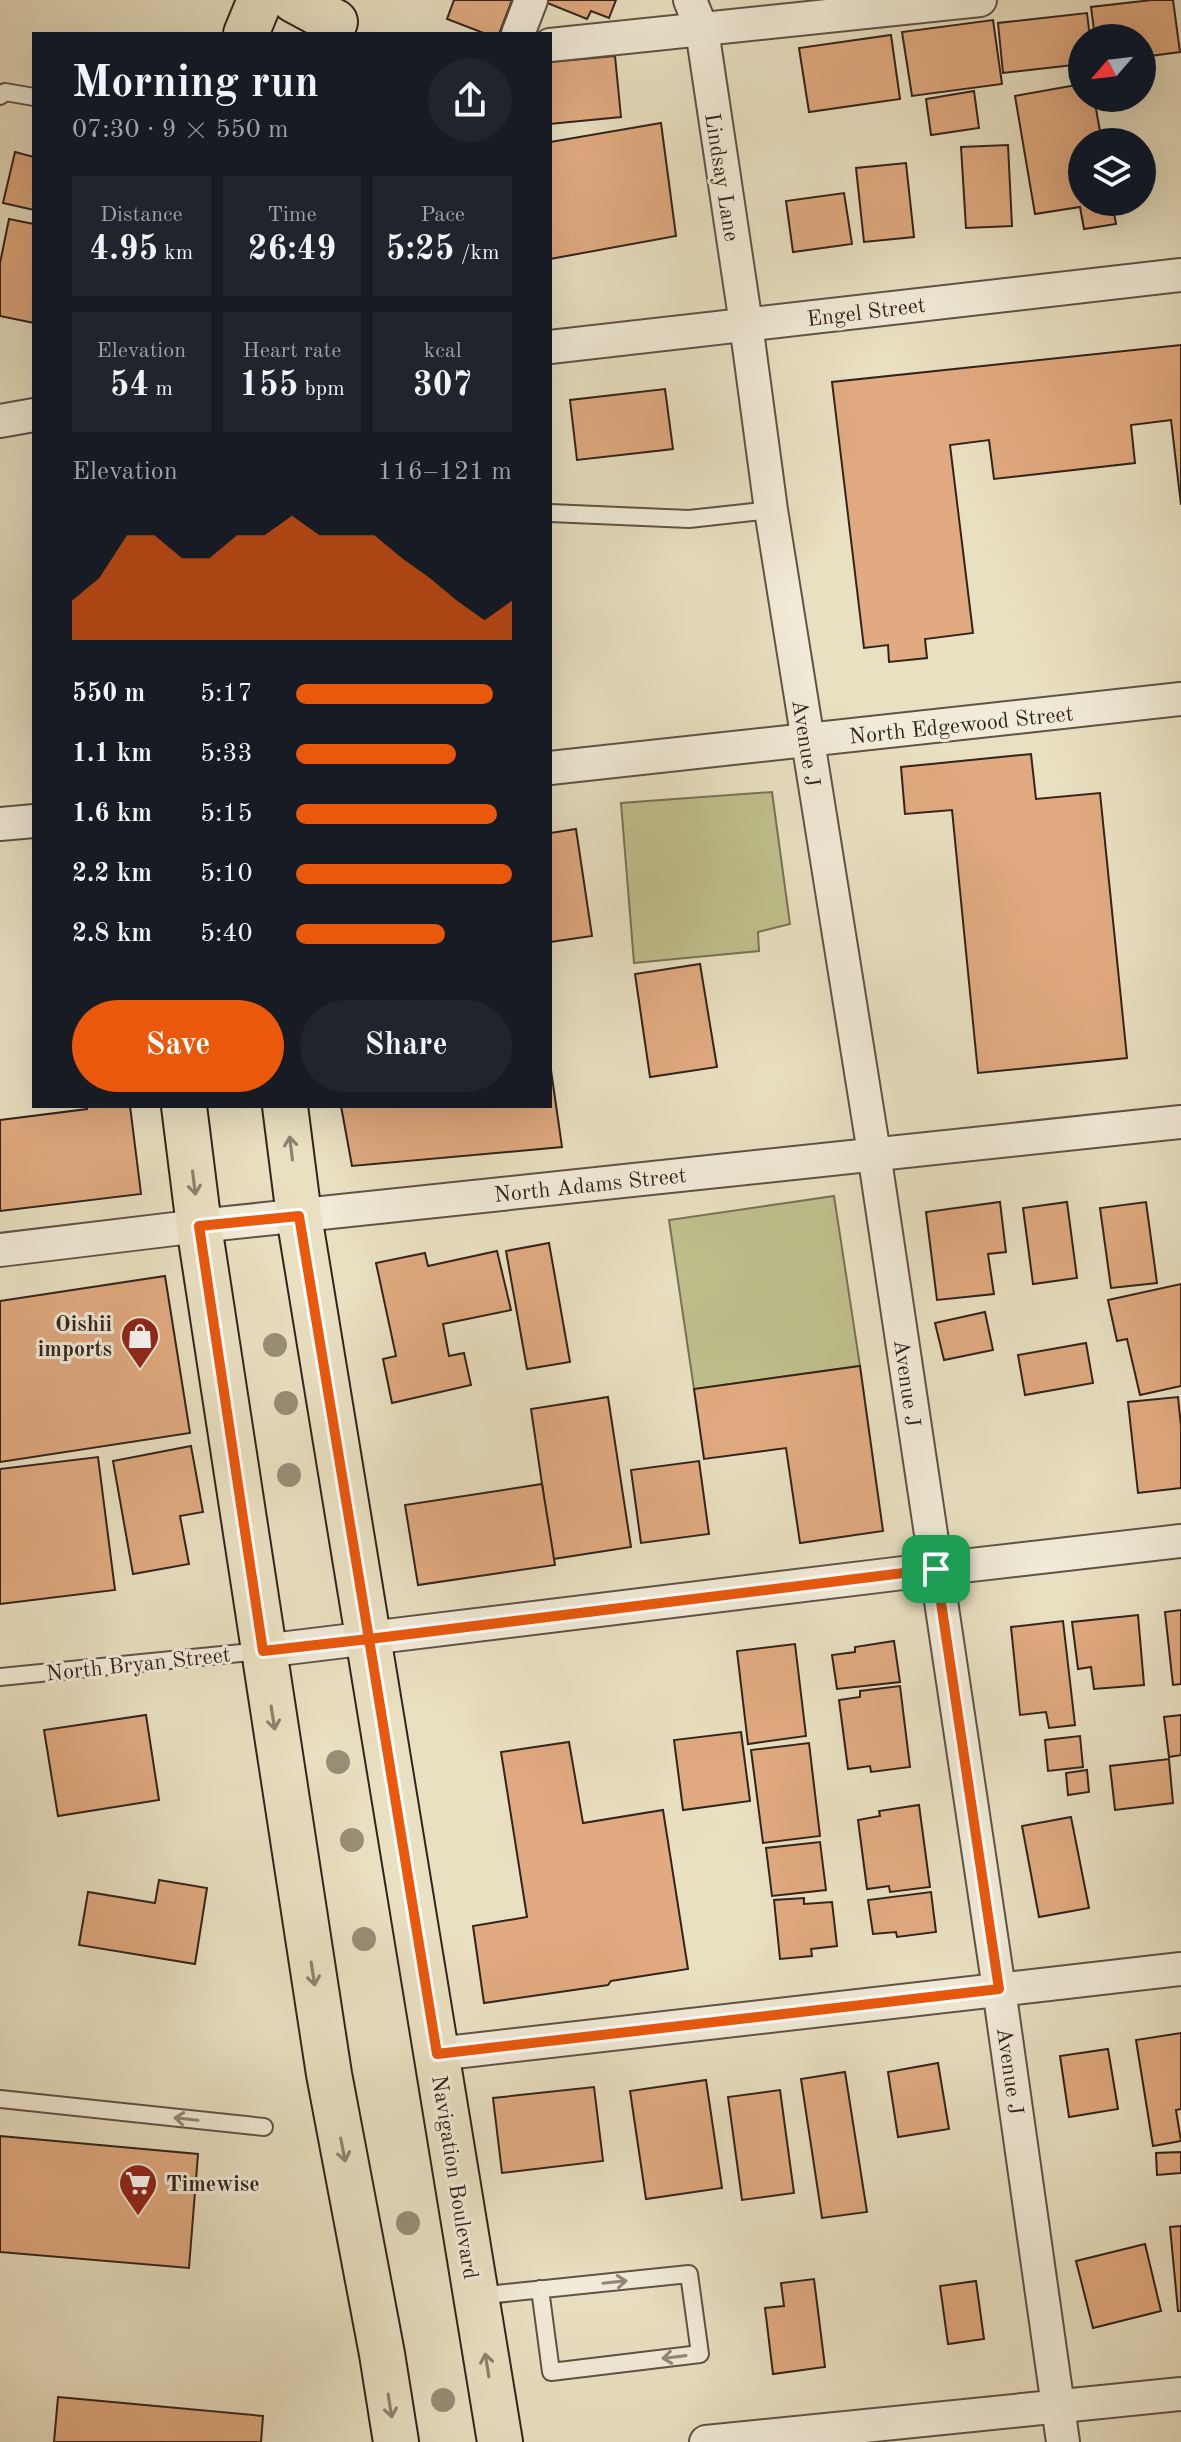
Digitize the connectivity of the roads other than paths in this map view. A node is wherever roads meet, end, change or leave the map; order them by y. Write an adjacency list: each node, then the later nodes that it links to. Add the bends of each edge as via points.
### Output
1 (260, 0): 8 (main road)
2 (294, 0): 7 (main road)
3 (531, 0): 9 (street)
4 (690, 0): 6 (street, Lindsay Lane)
5 (980, 0): 6 (street)
6 (706, 15): 10 (street); 14 (street, Lindsay Lane)
7 (336, 19)
8 (247, 32)
9 (519, 32)
10 (552, 45)
11 (0, 96): 12 (lane, via 5,92)
12 (32, 97)
13 (1181, 275): 14 (street, Engel Street)
14 (746, 324): 15 (street, Engel Street); 18 (street, Avenue J)
15 (552, 347)
16 (32, 415): 17 (street)
17 (0, 421)
18 (771, 510): 19 (lane, via 689,519); 21 (street, Avenue J)
19 (552, 513)
20 (1181, 699): 21 (street, North Edgewood Street)
21 (807, 742): 22 (street, North Edgewood Street); 28 (street, Avenue J)
22 (552, 768)
23 (32, 821): 24 (street)
24 (0, 824)
25 (184, 1108): 30 (main road, one-way to 30)
26 (285, 1108): 29 (main road, Navigation Boulevard, one-way to 26)
27 (1181, 1122): 28 (street, North Adams Street)
28 (874, 1153): 29 (street, North Adams Street); 33 (street, Avenue J)
29 (299, 1216): 30 (street, North Adams Street); 34 (main road, Navigation Boulevard)
30 (199, 1226): 31 (street, North Adams Street); 35 (main road)
31 (0, 1250)
32 (1181, 1541): 33 (street, North Bryan Street)
33 (936, 1569): 34 (street, North Bryan Street); 38 (street, Avenue J)
34 (369, 1639): 35 (street, North Bryan Street); 39 (main road, Navigation Boulevard)
35 (263, 1651): 36 (lane, North Bryan Street); 46 (main road, one-way to 46, via 329,2074)
36 (0, 1677)
37 (1181, 1969): 38 (street)
38 (999, 1989): 39 (street); 45 (street, Avenue J)
39 (437, 2054): 43 (main road, Navigation Boulevard)
40 (0, 2099): 41 (lane, one-way to 40)
41 (264, 2127)
42 (540, 2289): 42 (lane, one-way to 42, via 689,2274 700,2354 551,2372); 43 (lane)
43 (476, 2296): 47 (main road, Navigation Boulevard, one-way to 43)
44 (1181, 2394): 45 (street)
45 (1058, 2407): 48 (street); 49 (street, Avenue J)
46 (396, 2442)
47 (500, 2442)
48 (706, 2442)
49 (1063, 2442)

